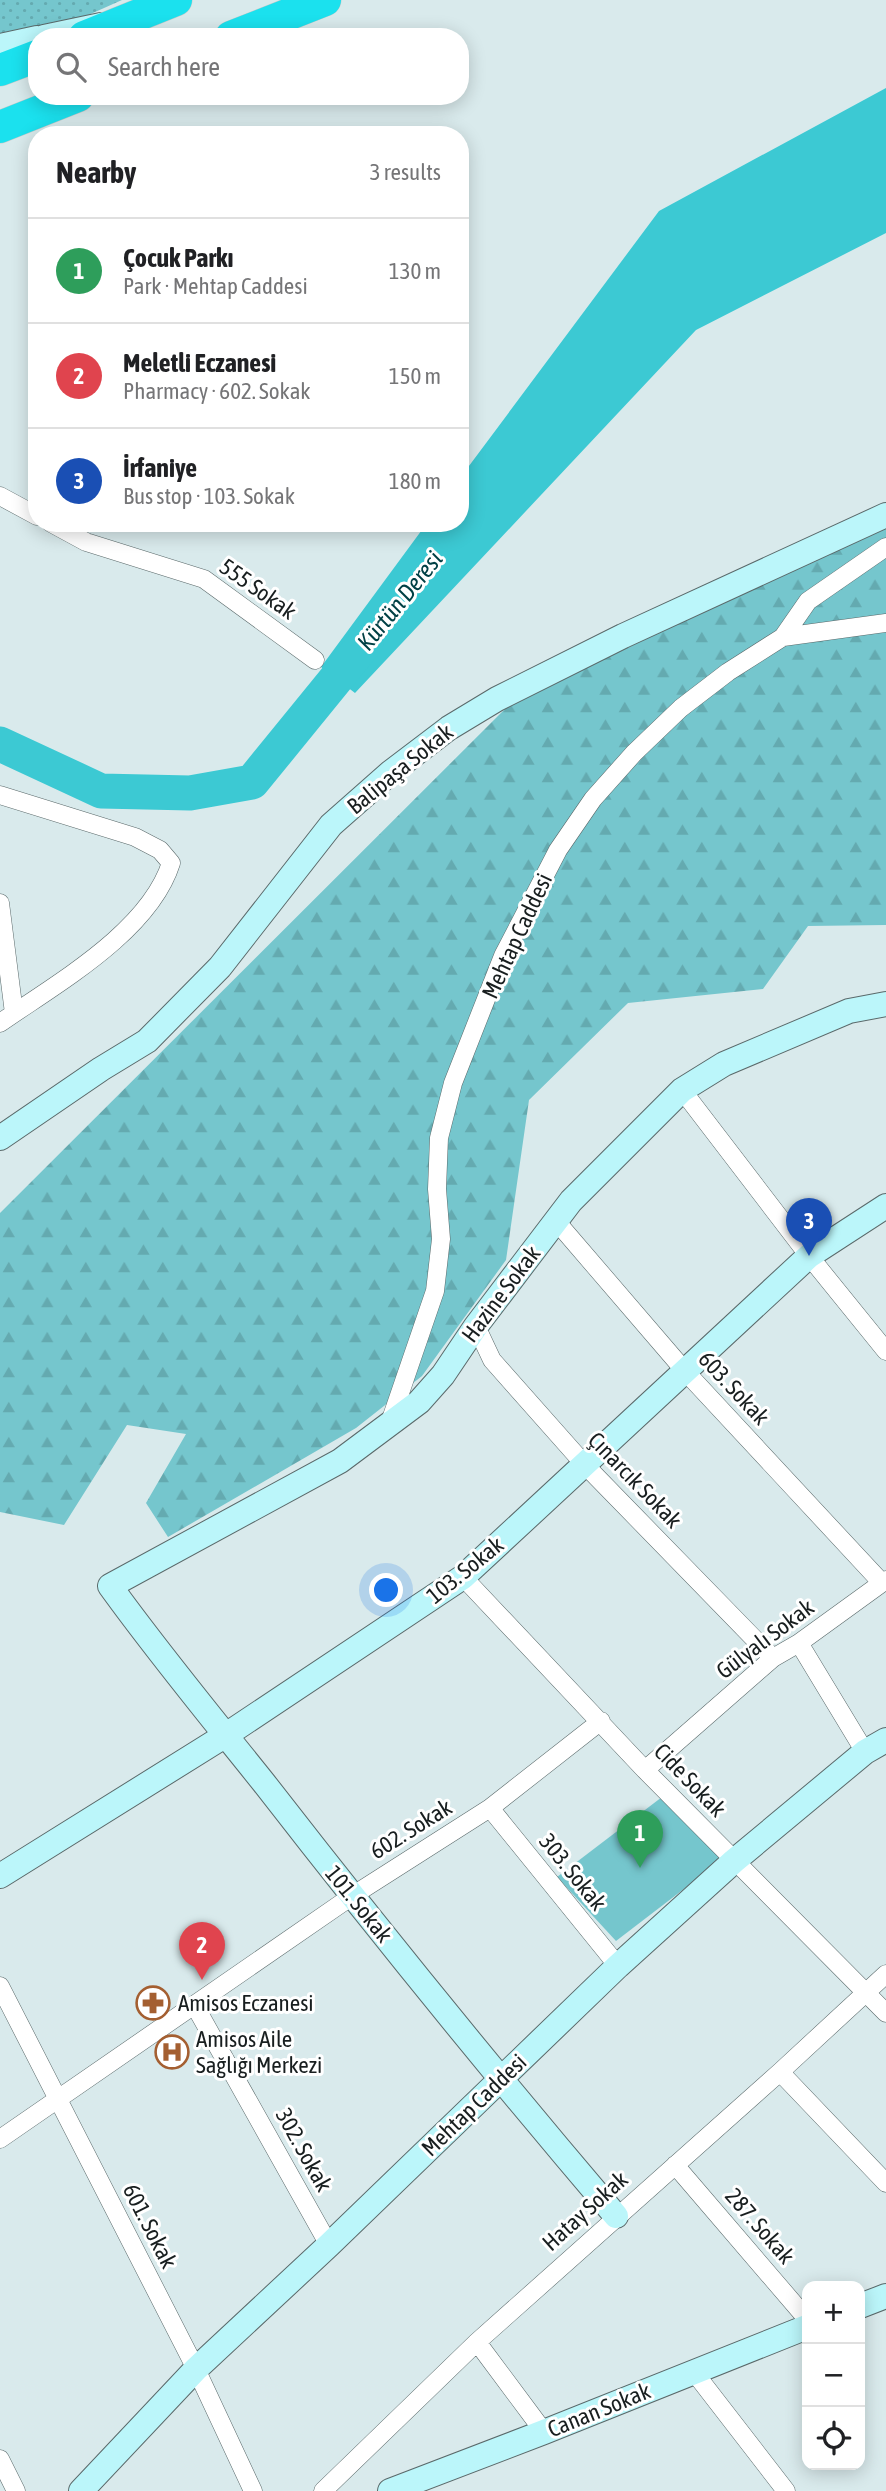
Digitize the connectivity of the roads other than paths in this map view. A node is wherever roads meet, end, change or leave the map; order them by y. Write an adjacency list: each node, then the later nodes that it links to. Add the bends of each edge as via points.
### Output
1 (176, 0): 3 (highway)
2 (325, 0): 6 (highway)
3 (125, 20): 4 (street); 5 (highway)
4 (87, 28)
5 (106, 28)
6 (253, 28)
7 (28, 40): 8 (street)
8 (0, 46)
9 (28, 59): 10 (highway)
10 (0, 70)
11 (55, 105): 12 (highway)
12 (0, 127)
13 (0, 496): 14 (street)
14 (28, 511)
15 (886, 515): 26 (street, Balipaşa Sokak, via 624,636 449,728 331,825 219,967 147,1041)
16 (68, 532): 20 (street, 555 Sokak, via 204,579)
17 (886, 547): 19 (street, via 808,601)
18 (886, 623): 19 (street, Mehtap Caddesi)
19 (783, 637): 33 (street, Mehtap Caddesi, via 681,708 593,799 558,850 503,956 453,1083 439,1138 441,1239 435,1291)
20 (315, 660)
21 (0, 795): 24 (street, via 135,837 160,850 171,863 140,915 94,958)
22 (0, 903): 24 (street)
23 (886, 1004): 25 (street, Hazine Sokak, via 849,1011 724,1064)
24 (7, 1018)
25 (682, 1090): 28 (street, Hazine Sokak); 29 (street)
26 (0, 1138)
27 (886, 1206): 29 (street, 103. Sokak)
28 (556, 1221): 30 (street, Hazine Sokak); 32 (street, 603. Sokak)
29 (809, 1256): 31 (street); 32 (street, 103. Sokak)
30 (476, 1326): 33 (street, Hazine Sokak, via 419,1402); 34 (street, Çınarcık Sokak, via 492,1360)
31 (886, 1352)
32 (684, 1370): 34 (street, 103. Sokak); 36 (street, 603. Sokak)
33 (388, 1425): 37 (street, Hazine Sokak, via 340,1461)
34 (585, 1465): 35 (street, 103. Sokak); 39 (street, Çınarcık Sokak)
35 (463, 1577): 40 (street, Cide Sokak); 41 (street, 103. Sokak)
36 (884, 1582): 38 (street, Gülyalı Sokak)
37 (110, 1586): 41 (street, 101. Sokak)
38 (799, 1643): 39 (street, Gülyalı Sokak); 42 (street)
39 (773, 1658): 43 (street, Gülyalı Sokak)
40 (601, 1721): 43 (street, Cide Sokak); 44 (street, 602. Sokak)
41 (226, 1735): 46 (street, 103. Sokak); 47 (street, 101. Sokak)
42 (876, 1746): 45 (street, Mehtap Caddesi)
43 (645, 1770): 45 (street, Cide Sokak)
44 (490, 1808): 47 (street, 602. Sokak); 48 (street, 303. Sokak)
45 (734, 1861): 48 (street, Mehtap Caddesi); 51 (street, Cide Sokak)
46 (0, 1876)
47 (352, 1896): 52 (street, 602. Sokak); 55 (street, 101. Sokak)
48 (618, 1966): 55 (street, Mehtap Caddesi)
49 (886, 1974): 51 (street, Hatay Sokak)
50 (0, 1986): 56 (street, 601. Sokak)
51 (867, 1992): 53 (street, Cide Sokak); 54 (street, Hatay Sokak)
52 (195, 2006): 56 (street, 602. Sokak); 61 (street, 302. Sokak)
53 (886, 2013)
54 (780, 2072): 58 (street, Hatay Sokak); 59 (street)
55 (499, 2079): 60 (street, 101. Sokak); 61 (street, Mehtap Caddesi)
56 (57, 2098): 57 (street, 602. Sokak); 67 (street, 601. Sokak)
57 (0, 2139)
58 (675, 2165): 60 (street, Hatay Sokak); 64 (street, 287. Sokak)
59 (886, 2183)
60 (616, 2216): 66 (street, Hatay Sokak)
61 (329, 2245): 67 (street, Mehtap Caddesi)
62 (886, 2296): 63 (street)
63 (865, 2304)
64 (802, 2313)
65 (802, 2329): 68 (street, Canan Sokak)
66 (477, 2342): 69 (street); 74 (street, Hatay Sokak)
67 (196, 2369): 72 (street, Mehtap Caddesi); 73 (street, 601. Sokak)
68 (694, 2372): 69 (street, Canan Sokak); 76 (street)
69 (544, 2432): 75 (street, Canan Sokak)
70 (0, 2459): 71 (street)
71 (16, 2491)
72 (81, 2491)
73 (253, 2491)
74 (323, 2491)
75 (390, 2491)
76 (786, 2491)

